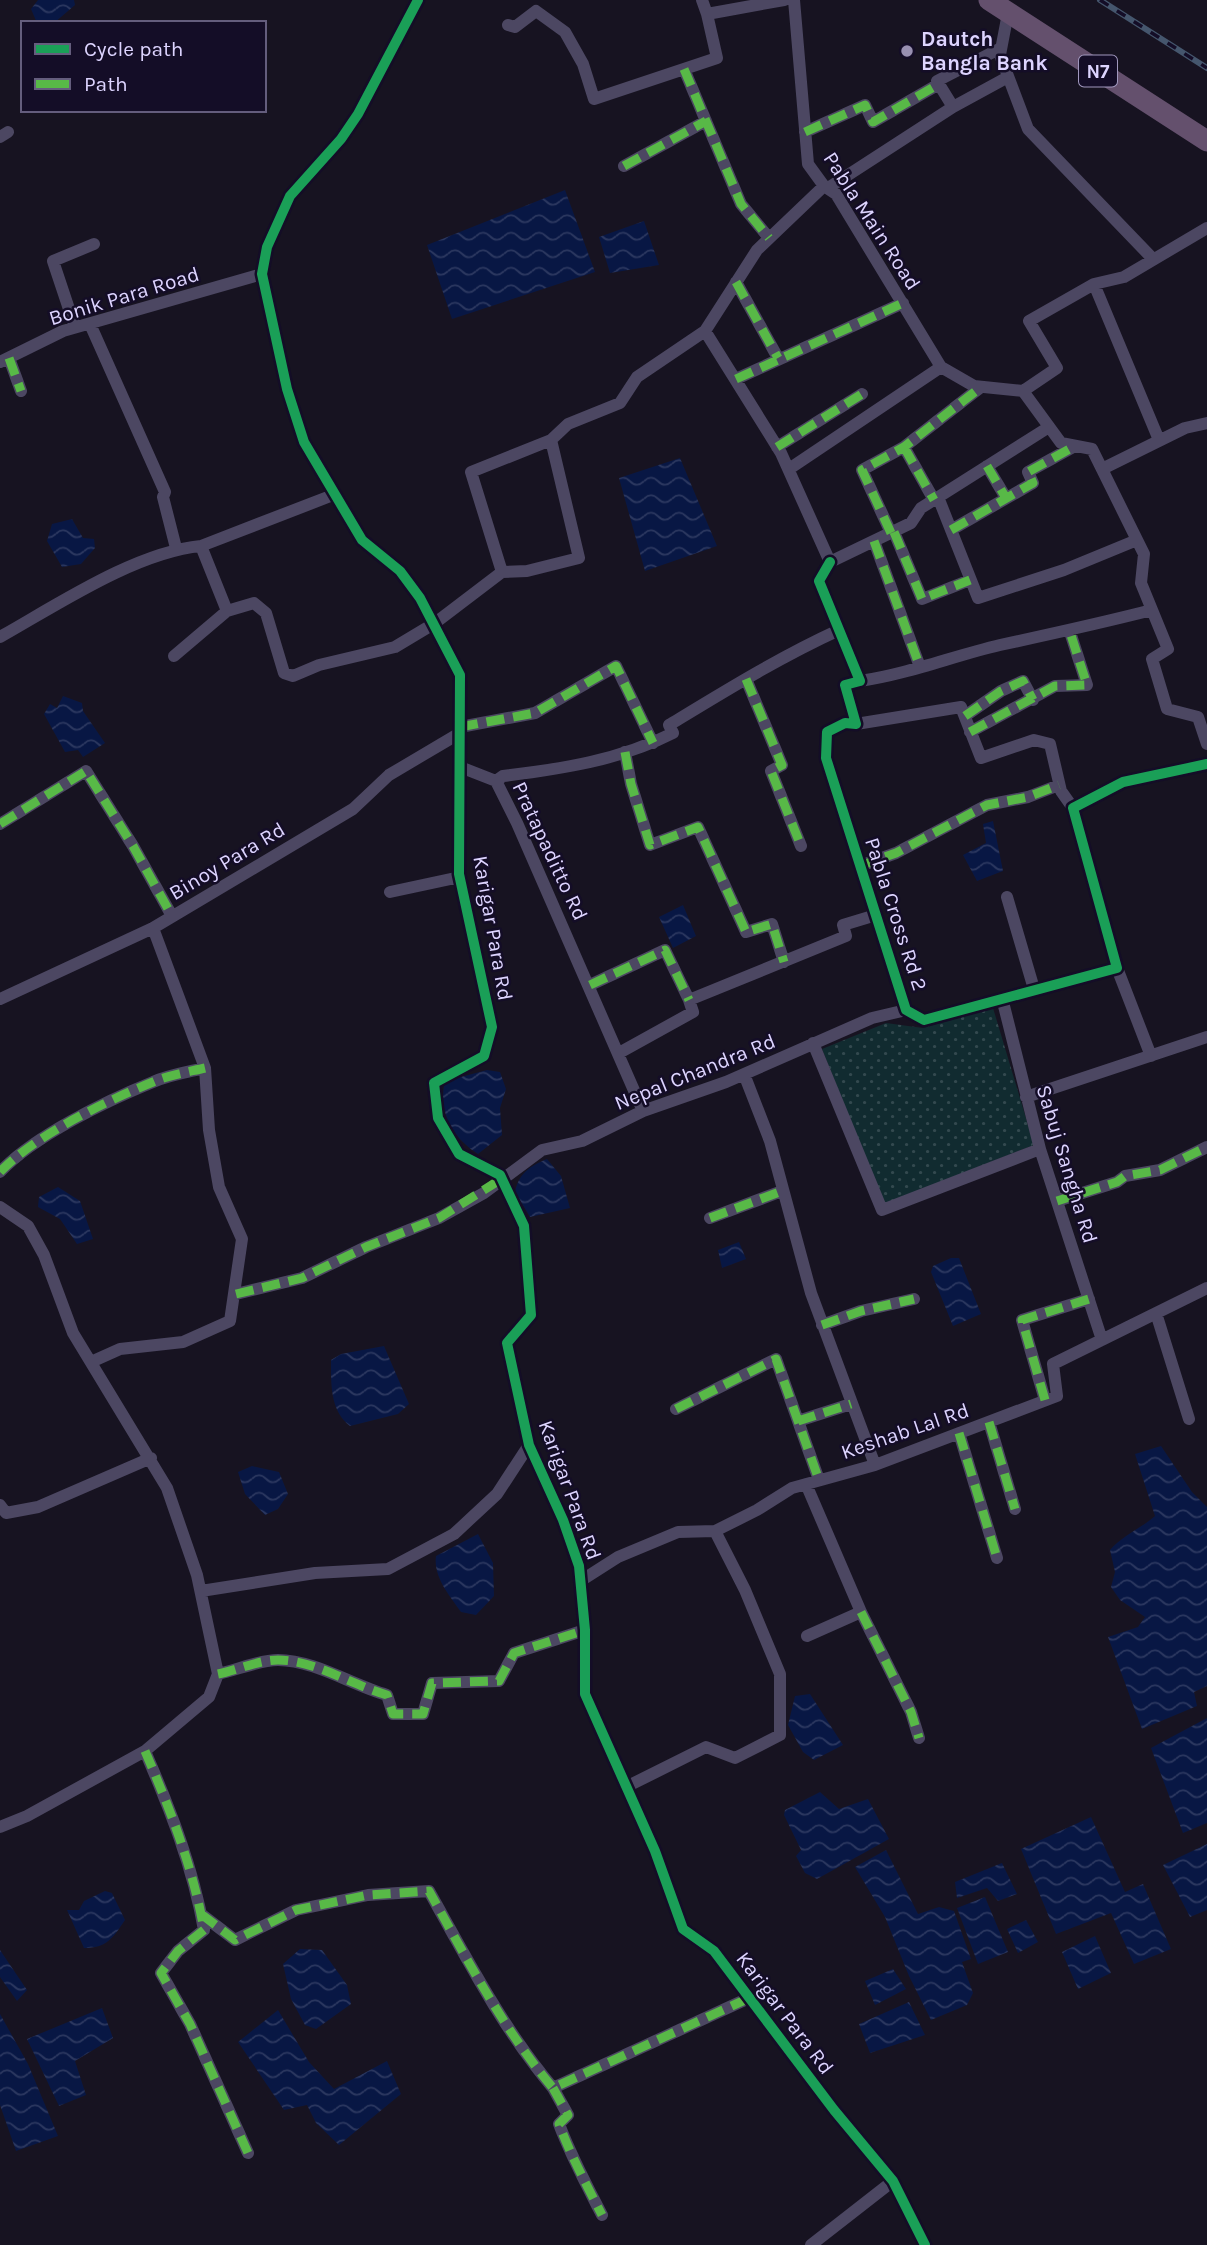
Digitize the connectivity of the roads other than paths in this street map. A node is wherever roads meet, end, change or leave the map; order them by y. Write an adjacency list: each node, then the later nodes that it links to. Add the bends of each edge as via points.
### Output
1 (418, 0): 23 (street, via 358,114 290,195 267,247)
2 (702, 0): 7 (street)
3 (784, 0): 7 (street)
4 (794, 0): 15 (street, Pabla Main Road)
5 (989, 0): 6 (highway, N7)
6 (1008, 13): 9 (street); 16 (highway, N7)
7 (707, 14): 10 (street, via 717,58)
8 (508, 25): 10 (street, via 515,27 537,11 565,32 583,64 594,99)
9 (1001, 48): 11 (street); 12 (street, via 937,81)
10 (684, 69): 14 (street)
11 (1008, 77): 13 (street); 22 (street, via 1028,129)
12 (939, 84): 13 (street); 15 (street, via 873,122 865,105)
13 (953, 107): 18 (street)
14 (706, 121): 17 (street); 20 (street, via 741,204)
15 (805, 132): 18 (street, Pabla Main Road, via 808,164)
16 (1207, 141)
17 (624, 166)
18 (826, 187): 20 (street); 26 (street, Pabla Main Road, via 836,194)
19 (1207, 228): 22 (street)
20 (769, 238): 24 (street)
21 (94, 244): 28 (street, via 53,261)
22 (1153, 259): 25 (street, via 1124,277)
23 (262, 274): 27 (street, Bonik Para Road); 48 (street, via 292,407 304,442)
24 (736, 282): 29 (street); 30 (street)
25 (1094, 284): 36 (street, via 1029,321 1057,368); 41 (street)
26 (903, 303): 30 (street); 32 (street, Pabla Main Road)
27 (90, 324): 28 (street, Bonik Para Road); 56 (street, via 165,492)
28 (75, 327): 31 (street, Bonik Para Road)
29 (705, 331): 33 (street); 40 (street, via 637,377 620,403 568,424)
30 (778, 358): 33 (street)
31 (4, 360): 35 (street)
32 (941, 367): 34 (street); 47 (street)
33 (736, 379): 43 (street)
34 (981, 387): 36 (street); 44 (street)
35 (21, 391)
36 (1023, 391): 39 (street)
37 (862, 394): 43 (street)
38 (1207, 423): 41 (street)
39 (1049, 427): 42 (street, via 1060,443); 45 (street)
40 (551, 440): 58 (street, via 471,472); 58 (street, via 579,558)
41 (1159, 440): 46 (street)
42 (1075, 446): 46 (street, via 1092,449); 49 (street, via 1028,472 1033,483)
43 (777, 447): 47 (street)
44 (904, 447): 50 (street); 52 (street, via 862,470)
45 (987, 466): 49 (street); 50 (street)
46 (1102, 469): 53 (street)
47 (789, 470): 57 (street)
48 (333, 495): 55 (street); 62 (street, via 362,540 409,580)
49 (1006, 498): 51 (street)
50 (936, 499): 51 (street); 52 (street, via 920,508 911,523)
51 (951, 530): 59 (street)
52 (892, 532): 54 (street); 59 (street, via 922,599)
53 (1137, 540): 59 (street, via 978,598); 60 (street, via 1144,554 1141,583)
54 (874, 541): 57 (street); 67 (street)
55 (201, 546): 56 (street); 61 (street)
56 (176, 548): 65 (street, via 62,600)
57 (830, 562): 63 (street, via 819,581)
58 (502, 572): 62 (street)
59 (970, 580)
60 (1152, 610): 64 (street); 71 (street, via 1168,649 1152,659 1167,709)
61 (227, 611): 62 (street, via 254,603 265,613 284,673 293,676 395,647); 66 (street)
62 (435, 623): 74 (street, via 460,676)
63 (839, 630): 68 (street); 69 (street)
64 (1070, 632): 67 (street); 70 (street, via 1087,685 1055,686)
65 (0, 637)
66 (174, 656)
67 (920, 667): 69 (street)
68 (746, 679): 76 (street, via 669,725 673,733); 85 (street, via 782,765 771,771)
69 (860, 681): 73 (street, via 845,685)
70 (1032, 700): 72 (street, via 1023,681); 75 (street)
71 (1203, 714): 77 (street)
72 (965, 716): 73 (street, via 961,707); 75 (street)
73 (856, 724): 86 (street, Pabla Cross Rd 2, via 845,723 827,732 827,758)
74 (460, 730): 76 (street, via 535,713 616,666); 80 (street); 91 (street, Binoy Para Rd, via 389,775 353,809)
75 (970, 732): 82 (street, via 981,758 1034,740 1050,744)
76 (653, 743): 78 (street)
77 (1207, 744)
78 (625, 752): 81 (street, via 570,768 503,776); 93 (street, via 650,845 698,827 746,932 772,924)
79 (1207, 764): 83 (street, via 1123,782)
80 (460, 767): 81 (street, Pratapaditto Rd); 87 (street, Karigar Para Rd)
81 (496, 781): 95 (street, Pratapaditto Rd)
82 (1059, 785): 83 (street); 86 (street, via 987,805 896,853)
83 (1073, 807): 94 (street)
84 (0, 824): 91 (street, via 86,771)
85 (801, 846)
86 (860, 866): 90 (street, Pabla Cross Rd 2)
87 (460, 877): 88 (street); 112 (street, Karigar Para Rd, via 492,1027 485,1056 434,1083 438,1118 459,1154)
88 (390, 892)
89 (1007, 897): 96 (street)
90 (876, 915): 93 (street, via 843,925 846,936); 100 (street, Pabla Cross Rd 2)
91 (172, 916): 92 (street, Binoy Para Rd)
92 (153, 928): 98 (street, Binoy Para Rd); 105 (street)
93 (784, 962): 99 (street)
94 (1117, 968): 96 (street, Pabla Cross Rd 2); 104 (street)
95 (590, 985): 99 (street, via 665,950); 103 (street, Pratapaditto Rd)
96 (1034, 989): 97 (street, Pabla Cross Rd 2)
97 (1002, 998): 100 (street, Pabla Cross Rd 2, via 924,1020); 107 (street, Sabuj Sangha Rd)
98 (0, 999)
99 (689, 1000): 103 (street, via 692,1012)
100 (906, 1010): 102 (street, Nepal Chandra Rd, via 872,1018)
101 (1207, 1037): 104 (street)
102 (813, 1043): 106 (street, Nepal Chandra Rd); 110 (street, via 882,1210)
103 (619, 1053): 108 (street, Pratapaditto Rd)
104 (1151, 1056): 107 (street)
105 (205, 1068): 111 (street, via 154,1081 53,1132); 118 (street, via 219,1187 242,1239)
106 (744, 1074): 108 (street, Nepal Chandra Rd); 113 (street, via 770,1141)
107 (1026, 1097): 110 (street, Sabuj Sangha Rd)
108 (643, 1111): 112 (street, Nepal Chandra Rd, via 582,1141 542,1150)
109 (1207, 1147): 114 (street, via 1160,1170 1125,1176)
110 (1040, 1149): 114 (street, Sabuj Sangha Rd)
111 (0, 1172)
112 (503, 1178): 118 (street, Nepal Chandra Rd, via 439,1218 302,1278); 132 (street, Karigar Para Rd, via 524,1226 529,1261 531,1315 506,1343)
113 (782, 1191): 116 (street); 122 (street)
114 (1057, 1201): 120 (street, Sabuj Sangha Rd)
115 (0, 1208): 124 (street, via 28,1226 73,1332)
116 (710, 1218)
117 (1207, 1288): 121 (street)
118 (236, 1294): 124 (street, via 230,1321 183,1342 120,1349)
119 (914, 1299): 122 (street)
120 (1089, 1299): 123 (street, Sabuj Sangha Rd); 125 (street, via 1022,1320)
121 (1156, 1313): 123 (street); 128 (street)
122 (822, 1325): 126 (street)
123 (1102, 1340): 125 (street, via 1054,1364 1057,1396)
124 (91, 1362): 133 (street)
125 (1045, 1401): 130 (street, Keshab Lal Rd)
126 (851, 1405): 129 (street); 134 (street)
127 (676, 1409): 129 (street, via 776,1359)
128 (1189, 1419)
129 (798, 1421): 135 (street)
130 (989, 1422): 131 (street, Keshab Lal Rd); 136 (street)
131 (959, 1433): 134 (street, Keshab Lal Rd); 139 (street)
132 (529, 1445): 140 (street, Karigar Para Rd, via 563,1520); 141 (street, via 497,1494 454,1534 388,1569 315,1573)
133 (151, 1458): 137 (street, via 38,1507); 141 (street, via 167,1488)
134 (875, 1465): 135 (street, Keshab Lal Rd)
135 (812, 1482): 138 (street, Keshab Lal Rd, via 792,1488); 142 (street)
136 (1015, 1509)
137 (2, 1511)
138 (715, 1531): 140 (street, Keshab Lal Rd, via 678,1532 618,1557); 148 (street, via 780,1674 780,1735 735,1758 706,1746)
139 (997, 1558)
140 (582, 1580): 143 (street, Karigar Para Rd)
141 (201, 1591): 145 (street)
142 (861, 1612): 144 (street); 146 (street, via 911,1712)
143 (585, 1630): 145 (street, via 514,1653 499,1681 432,1683 423,1714 393,1714 387,1695 318,1667 276,1660); 148 (street, Karigar Para Rd, via 585,1694)
144 (807, 1636)
145 (218, 1674): 147 (street, via 209,1698)
146 (919, 1738)
147 (145, 1751): 149 (street); 150 (street, via 175,1821)
148 (626, 1787): 151 (street, Karigar Para Rd, via 683,1929 714,1951)
149 (0, 1827)
150 (201, 1914): 152 (street, via 235,1940 296,1910 368,1895 429,1891 485,1991); 153 (street, via 204,1930 178,1951 161,1973 190,2024)
151 (749, 1998): 152 (street); 154 (street, Karigar Para Rd)
152 (554, 2088): 155 (street, via 569,2115 559,2124 575,2156 575,2167)
153 (248, 2153)
154 (893, 2181): 156 (street); 157 (street, Karigar Para Rd)
155 (602, 2215)
156 (811, 2245)
157 (925, 2245)

